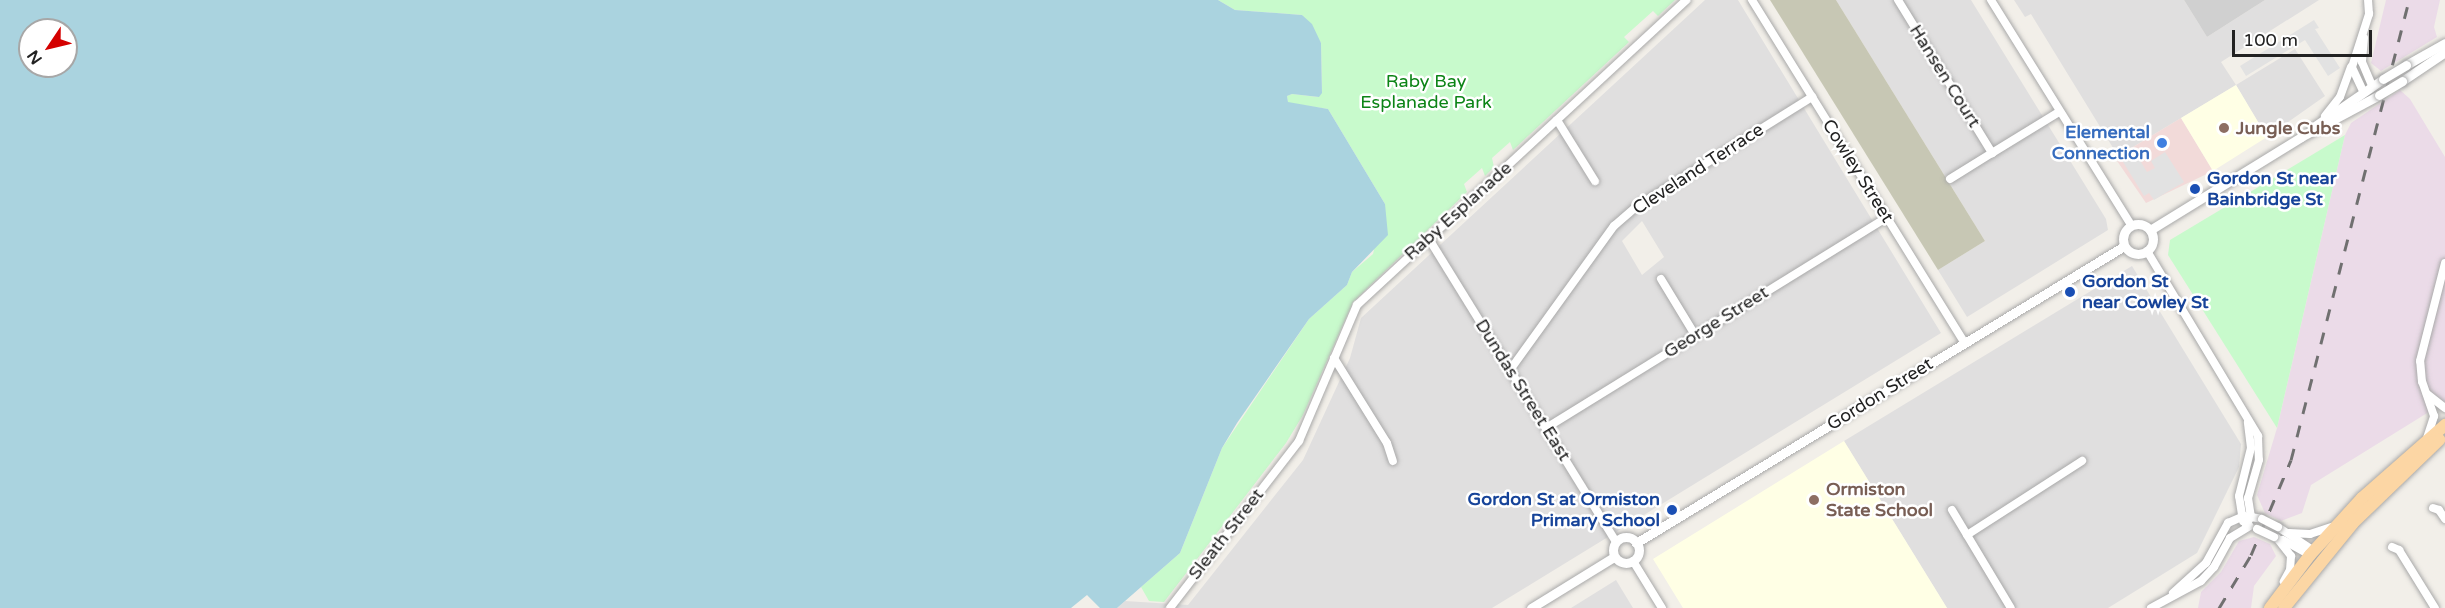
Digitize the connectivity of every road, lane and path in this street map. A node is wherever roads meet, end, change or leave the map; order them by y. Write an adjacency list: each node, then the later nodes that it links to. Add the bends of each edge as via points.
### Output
1 (1686, 0): 15 (street, Raby Esplanade)
2 (1752, 0): 11 (street, Cowley Street)
3 (1898, 0): 17 (street, Hansen Court)
4 (1991, 0): 13 (street)
5 (2368, 0): 6 (street)
6 (2364, 34): 9 (street); 10 (street, via 2362,62)
7 (2445, 44): 10 (street, bridge)
8 (2445, 52): 12 (street, bridge)
9 (2353, 61): 10 (street, via 2354,75); 14 (street, via 2340,97)
10 (2368, 89): 12 (street); 14 (street)
11 (1812, 97): 20 (street, Cowley Street); 31 (street, Cleveland Terrace, via 1636,207 1614,226)
12 (2376, 97): 16 (street)
13 (2059, 112): 17 (street); 21 (street)
14 (2324, 118): 16 (street)
15 (1557, 120): 19 (street); 23 (street, Raby Esplanade)
16 (2301, 137): 22 (street)
17 (1992, 153): 18 (street)
18 (1950, 179)
19 (1595, 181)
20 (1887, 217): 28 (street, George Street); 29 (street, Cowley Street)
21 (2130, 225): 22 (street, via 2144,224); 24 (street, via 2122,236)
22 (2150, 230): 25 (street, via 2153,241)
23 (1429, 238): 30 (street, Raby Esplanade, via 1357,305); 31 (street, Dundas Street East)
24 (2124, 246): 25 (street, via 2132,253); 29 (street, Gordon Street)
25 (2147, 251): 34 (street)
26 (2445, 263): 32 (street, via 2420,361)
27 (1662, 279): 28 (street)
28 (1695, 335): 36 (street, George Street)
29 (1964, 342): 53 (street, Gordon Street)
30 (1334, 358): 39 (street, Raby Esplanade, via 1313,415); 40 (street, via 1387,443)
31 (1510, 370): 36 (street, Dundas Street East)
32 (2426, 393): 33 (street); 38 (street, via 2434,420)
33 (2445, 408)
34 (2243, 409): 44 (street, via 2252,448 2240,496); 45 (street, via 2259,445 2248,498)
35 (2445, 425): 38 (main road)
36 (1546, 428): 52 (street, Dundas Street East)
37 (2445, 435): 55 (main road)
38 (2425, 442): 47 (main road)
39 (1284, 460): 59 (street, Sleath Street)
40 (1393, 461)
41 (2082, 461): 50 (street)
42 (2433, 508): 46 (street)
43 (1952, 510): 50 (street)
44 (2240, 516): 45 (street); 48 (street); 58 (street, via 2228,523 2201,568)
45 (2251, 516): 48 (street); 49 (street, bridge)
46 (2445, 519)
47 (2336, 525): 49 (street, via 2310,534); 55 (main road)
48 (2246, 526): 51 (street, bridge); 58 (street, via 2230,538 2201,581)
49 (2289, 533): 55 (street)
50 (1967, 535): 62 (street)
51 (2276, 538): 55 (street); 64 (street, via 2289,551 2291,566)
52 (1616, 542): 53 (street, via 1627,538); 56 (street)
53 (1636, 543): 57 (street, via 1638,555)
54 (2392, 547): 66 (street, via 2399,550)
55 (2315, 555): 64 (main road); 65 (main road)
56 (1614, 557): 57 (street, via 1625,563); 60 (street)
57 (1633, 561): 61 (street)
58 (2170, 596): 63 (street)
59 (1170, 608)
60 (1531, 608)
61 (1662, 608)
62 (2011, 608)
63 (2151, 608)
64 (2269, 608)
65 (2284, 608)
66 (2435, 608)

